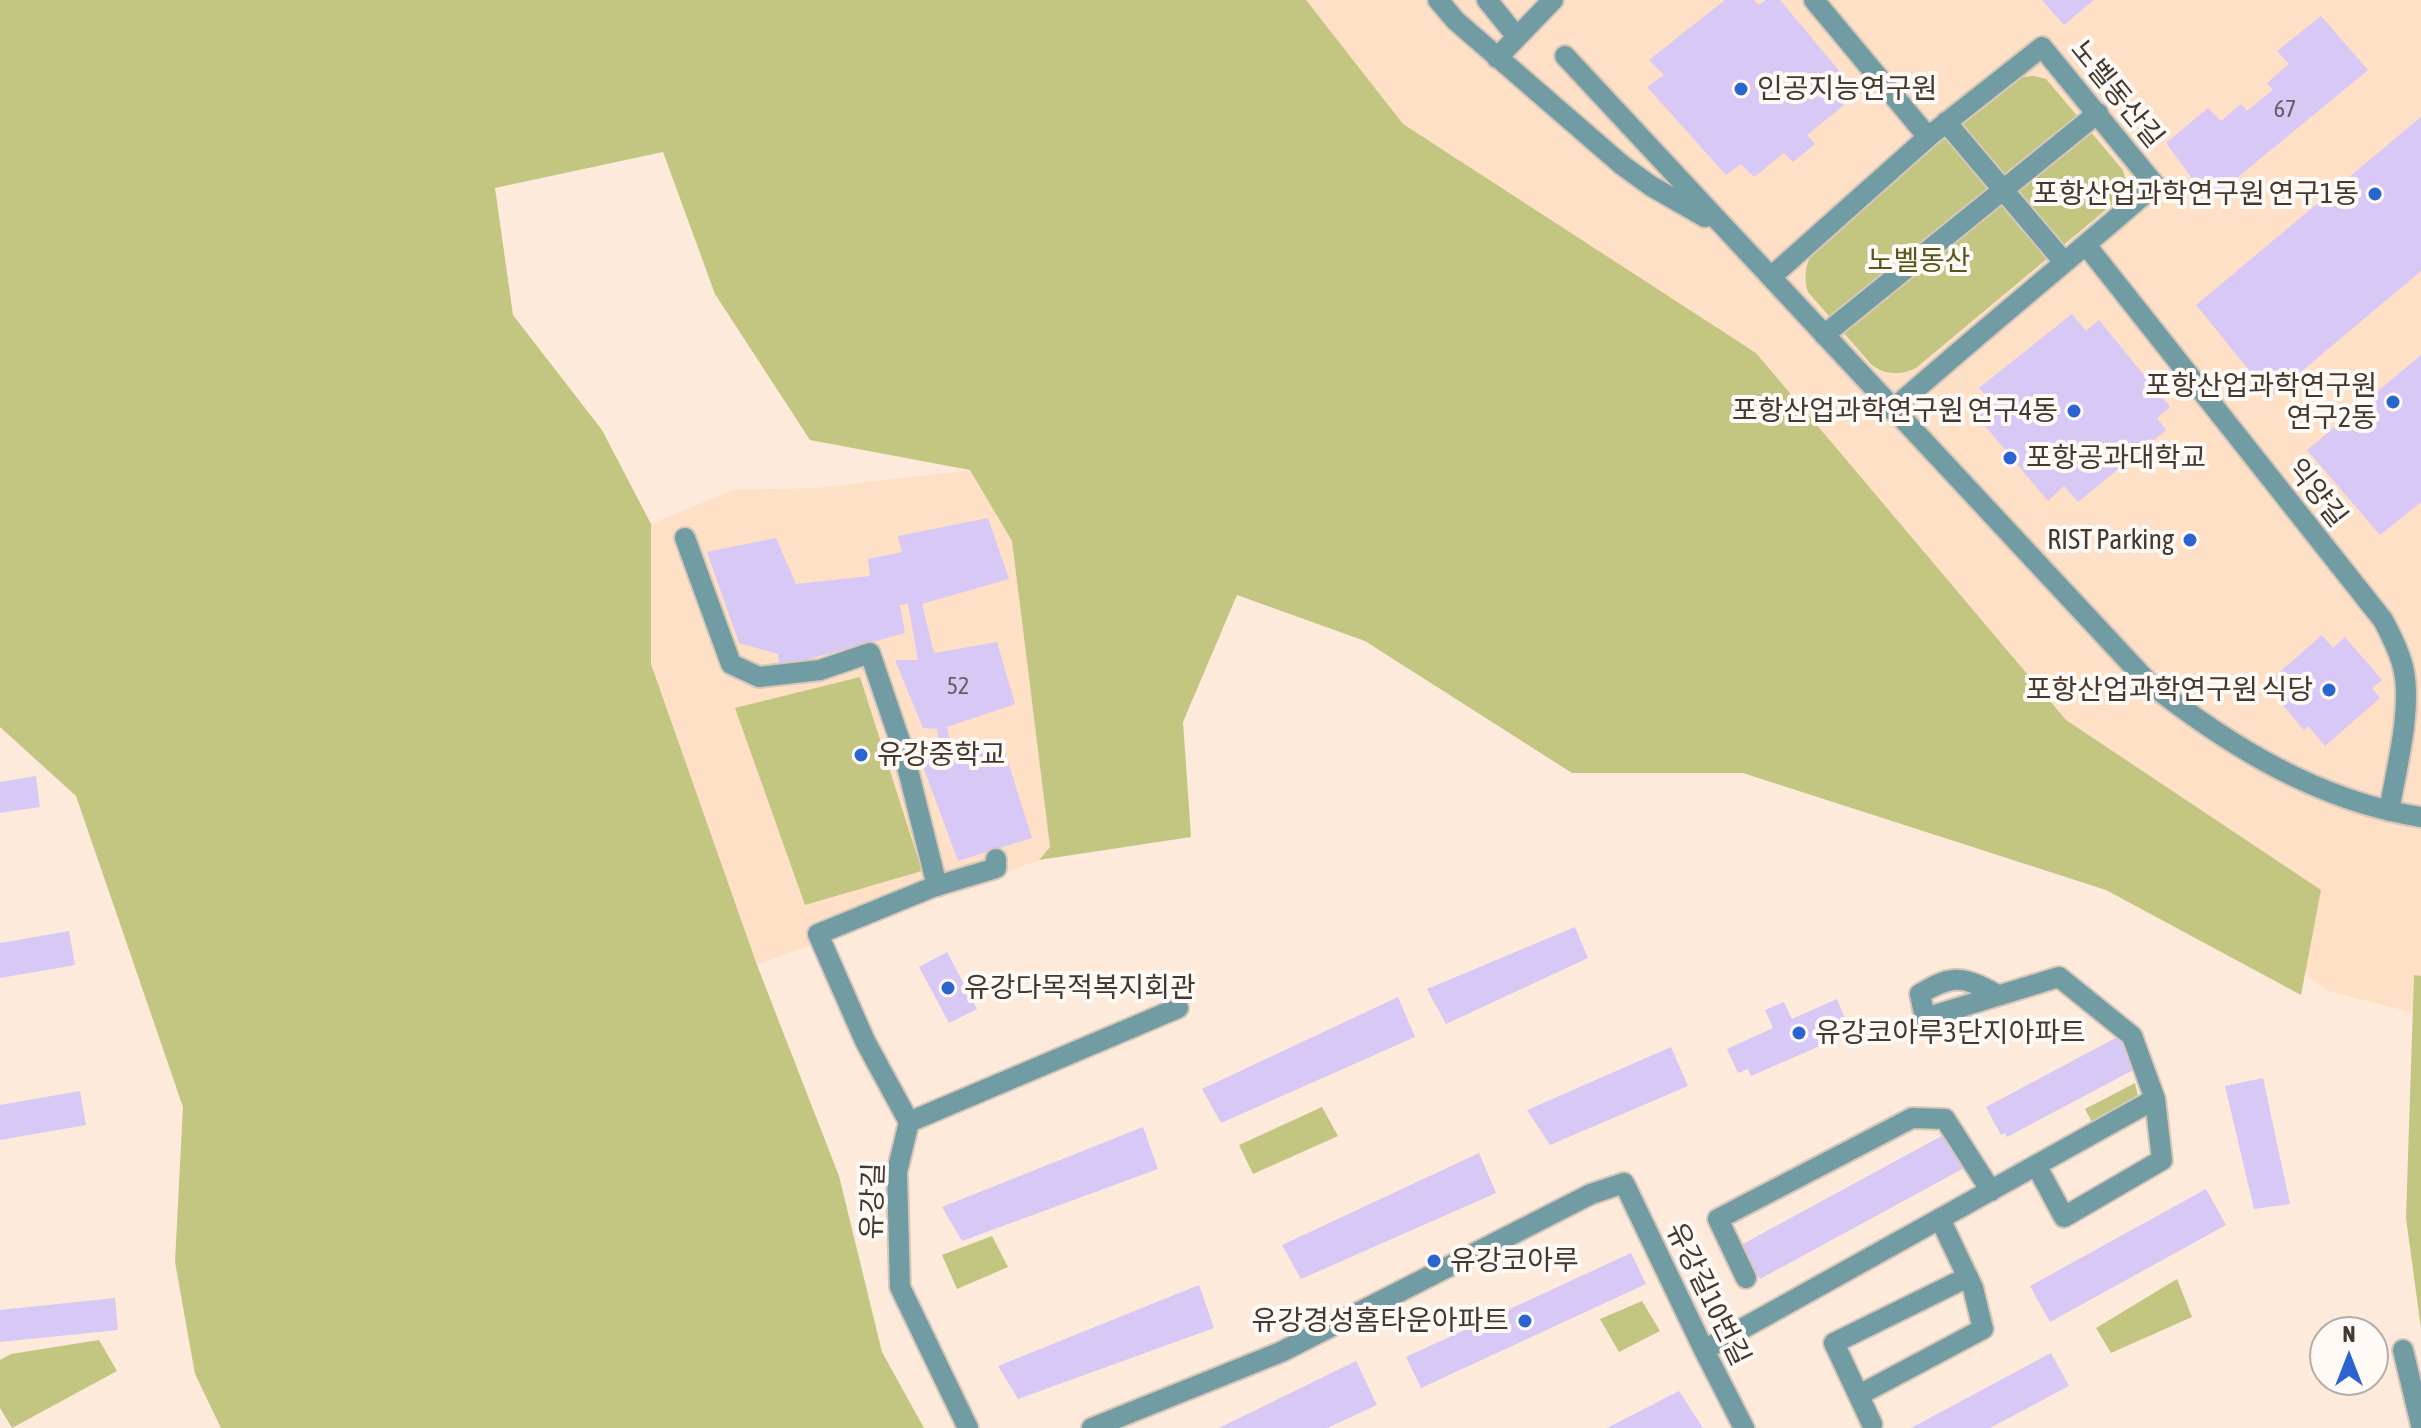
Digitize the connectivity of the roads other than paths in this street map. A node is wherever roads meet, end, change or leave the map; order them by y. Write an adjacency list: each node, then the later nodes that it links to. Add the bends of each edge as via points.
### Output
1 (1438, 0): 7 (street)
2 (1487, 0): 5 (street)
3 (1553, 0): 5 (street)
4 (1814, 0): 10 (street)
5 (1517, 37): 7 (street)
6 (1565, 56): 12 (street)
7 (1497, 58): 12 (street, via 1622,165)
8 (2098, 113): 9 (street, 노벨동산길, via 2042,47); 11 (street); 13 (street, 노벨동산길, via 2155,185)
9 (1946, 122): 10 (street, 노벨동산길); 11 (street)
10 (1928, 137): 15 (street, 노벨동산길)
11 (2002, 189): 14 (street); 16 (street)
12 (1728, 232): 15 (street)
13 (2086, 245): 14 (street, 노벨동산길); 19 (street, 익양길, via 2383,620 2403,668 2405,689)
14 (2064, 262): 17 (street, 노벨동산길)
15 (1771, 277): 16 (street)
16 (1824, 335): 17 (street)
17 (1892, 410): 19 (street, via 2148,682 2266,763 2351,802)
18 (685, 538): 22 (street, via 731,664 759,677 820,670 870,653 903,750)
19 (2389, 811): 20 (street)
20 (2421, 817)
21 (996, 859): 22 (street, via 996,868)
22 (937, 886): 26 (street, via 818,934 865,1041)
23 (1998, 995): 25 (street, via 2059,977 2132,1036)
24 (1178, 1008): 26 (street)
25 (2155, 1099): 27 (street); 27 (street, via 2162,1160 2064,1217)
26 (909, 1122): 38 (street, 유강길, via 897,1172 900,1287)
27 (2036, 1165): 28 (street)
28 (1991, 1191): 29 (street); 31 (street, via 1945,1119 1912,1118 1718,1219)
29 (1940, 1219): 30 (street); 32 (street)
30 (1968, 1277): 35 (street, via 1983,1329); 35 (street, via 1834,1343)
31 (1746, 1278)
32 (1704, 1350): 39 (street, 유강길10번길, via 1624,1183 1579,1200 1281,1352); 40 (street, 유강길10번길)
33 (2403, 1350): 34 (street)
34 (2416, 1386): 37 (street)
35 (1859, 1395): 36 (street)
36 (1872, 1424)
37 (2421, 1425)
38 (968, 1428)
39 (1092, 1428)
40 (1744, 1428)

